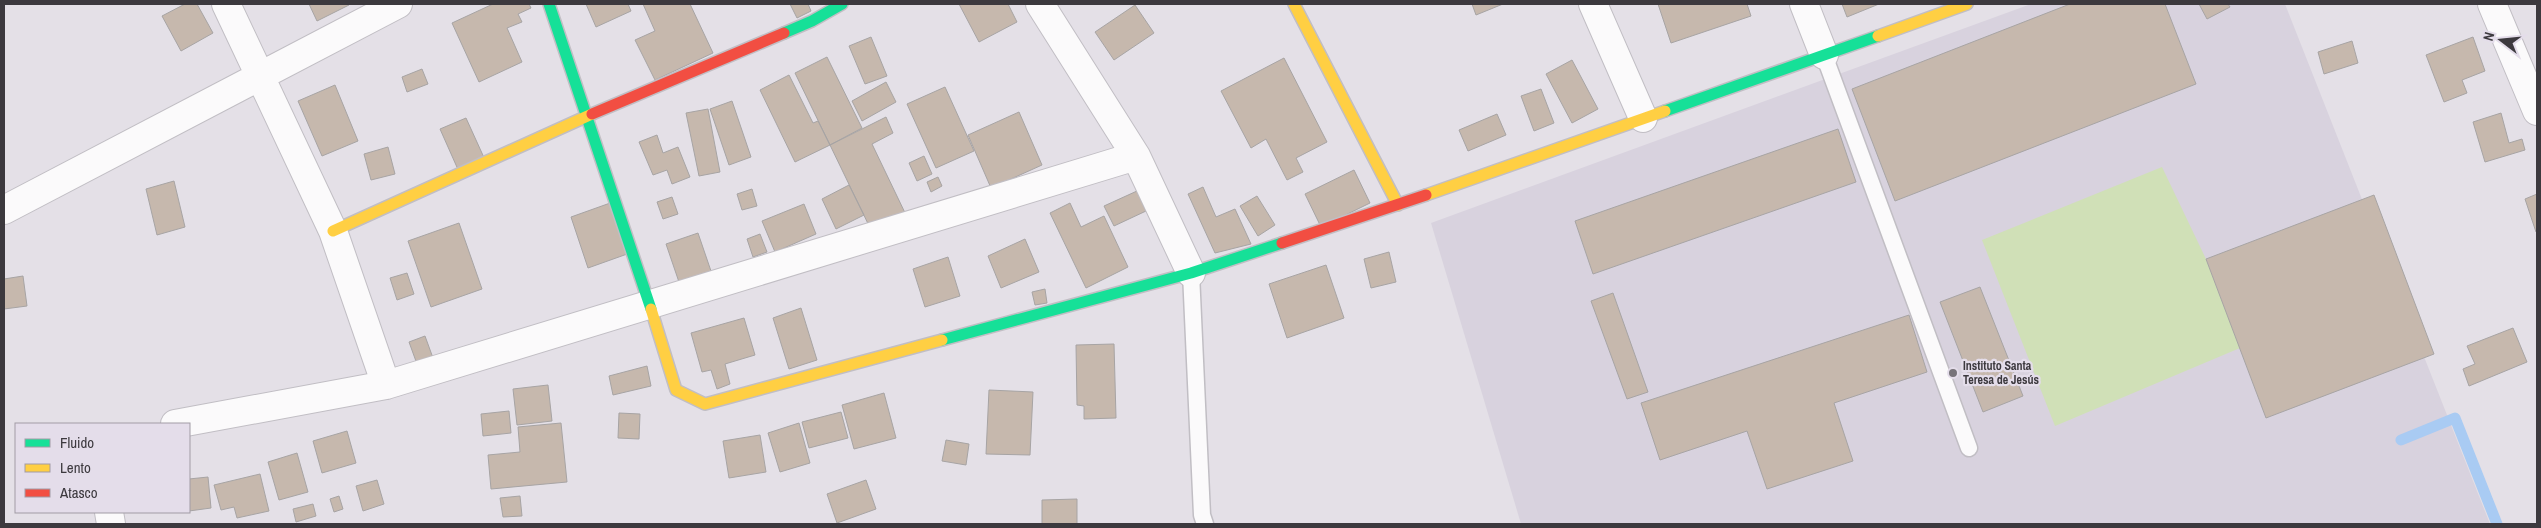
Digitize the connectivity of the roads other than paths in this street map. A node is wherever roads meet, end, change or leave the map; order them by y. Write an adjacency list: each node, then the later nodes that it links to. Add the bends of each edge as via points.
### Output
1 (226, 4): 12 (street)
2 (398, 4): 12 (street)
3 (550, 4): 14 (street)
4 (842, 4): 14 (street, via 812,21)
5 (1040, 4): 16 (street)
6 (1294, 4): 17 (street)
7 (1593, 4): 15 (street)
8 (1804, 4): 11 (street)
9 (1967, 4): 11 (street)
10 (2492, 4): 13 (street)
11 (1824, 55): 15 (street); 24 (lane)
12 (259, 77): 18 (street); 19 (street)
13 (2537, 111)
14 (586, 117): 19 (street); 21 (street)
15 (1643, 118): 17 (street)
16 (1136, 156): 20 (street); 21 (street)
17 (1398, 205): 20 (street)
18 (4, 210)
19 (332, 231): 22 (street)
20 (1191, 272): 21 (street, via 705,404 676,390); 25 (lane)
21 (650, 304): 22 (street)
22 (386, 385): 23 (street)
23 (180, 423)
24 (1969, 448)
25 (1205, 524)

